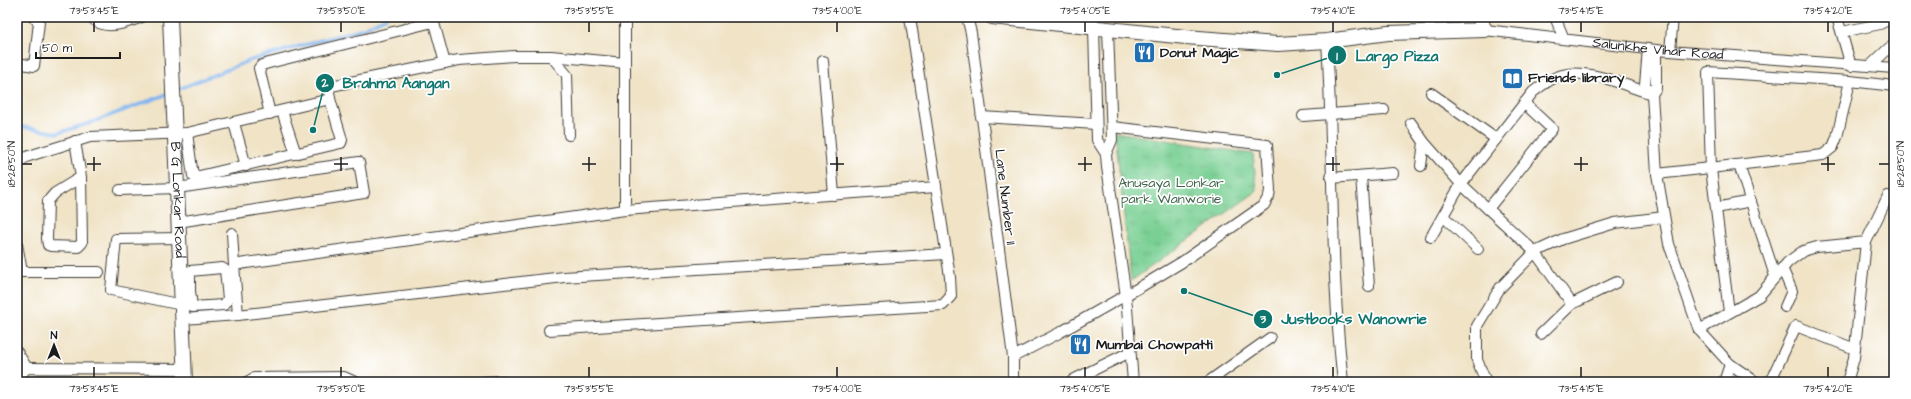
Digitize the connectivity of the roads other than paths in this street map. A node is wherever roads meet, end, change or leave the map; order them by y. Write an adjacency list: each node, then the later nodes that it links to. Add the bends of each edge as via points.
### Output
1 (33, 17): 23 (street, via 39,22 34,66)
2 (91, 17): 3 (street, via 100,25 109,26)
3 (142, 17)
4 (170, 17): 45 (street, B G Lonkar Road, via 173,100)
5 (625, 17): 25 (street)
6 (910, 17): 63 (street)
7 (967, 17): 40 (street, Lane Number 11)
8 (992, 17): 14 (street, Salunkhe Vihar Road)
9 (1555, 17): 16 (street)
10 (1673, 17): 20 (street)
11 (1837, 17): 15 (street)
12 (1894, 17): 15 (street, via 1880,24)
13 (1482, 23): 16 (street, Salunkhe Vihar Road); 17 (street, Salunkhe Vihar Road)
14 (1101, 28): 17 (street, Salunkhe Vihar Road, via 1259,43); 43 (street); 44 (street)
15 (1842, 32): 26 (street)
16 (1564, 39): 19 (street, Salunkhe Vihar Road)
17 (1327, 41): 38 (street)
18 (1894, 48): 27 (street, via 1889,48)
19 (1652, 49): 20 (street, Salunkhe Vihar Road); 32 (street, via 1646,85)
20 (1670, 51): 26 (street, Salunkhe Vihar Road)
21 (551, 56): 24 (street, via 515,56); 25 (street); 46 (street, via 567,75)
22 (823, 61): 66 (street)
23 (17, 63)
24 (445, 63): 33 (street, via 331,86); 37 (street, via 434,23 429,23 262,65 259,68)
25 (625, 63): 71 (street)
26 (1851, 66): 27 (street, Salunkhe Vihar Road)
27 (1870, 66): 28 (street, Salunkhe Vihar Road)
28 (1894, 68)
29 (1850, 81): 30 (street); 53 (street, via 1837,137 1833,147 1823,155); 56 (street, via 1708,72)
30 (1894, 86)
31 (1431, 93): 47 (street)
32 (1652, 94): 34 (street, via 1604,78 1577,73 1562,75 1548,81 1533,92); 58 (street)
33 (330, 99): 36 (street); 50 (street, via 342,142)
34 (1524, 103): 47 (street); 70 (street, via 1552,129)
35 (1384, 110): 38 (street)
36 (282, 111): 37 (street); 50 (street)
37 (270, 114): 41 (street)
38 (1331, 114): 39 (street); 61 (street)
39 (1303, 116)
40 (981, 117): 43 (street); 103 (street, Lane Number 11)
41 (234, 123): 45 (street); 54 (street)
42 (1411, 123): 49 (street)
43 (1096, 124): 51 (street, via 1097,140)
44 (1112, 127): 51 (street, via 1112,140); 90 (street, via 1267,145 1270,190 1264,204 1182,262)
45 (181, 134): 48 (street, via 90,137); 54 (street, via 194,177); 64 (street, B G Lonkar Road)
46 (568, 135)
47 (1496, 139): 62 (street)
48 (75, 140): 52 (street); 60 (street)
49 (1424, 142): 55 (street); 62 (street)
50 (296, 154): 54 (street)
51 (1106, 154): 90 (street)
52 (17, 162)
53 (1739, 165): 56 (street); 68 (street)
54 (246, 166)
55 (1421, 166)
56 (1711, 169): 58 (street); 69 (street)
57 (1393, 174): 59 (street)
58 (1657, 174): 73 (street)
59 (1361, 176): 61 (street); 88 (street)
60 (81, 177): 60 (street, via 82,243 78,247 51,246 47,239 48,201 55,193)
61 (1331, 178): 106 (street)
62 (1461, 184): 70 (street); 72 (street)
63 (936, 187): 66 (street); 82 (street)
64 (177, 188): 65 (street); 74 (street, B G Lonkar Road); 74 (street, via 359,162 364,192)
65 (120, 190)
66 (834, 195): 71 (street)
67 (1894, 199): 78 (street, via 1888,196)
68 (1751, 201): 69 (street); 86 (street)
69 (1716, 208): 94 (street)
70 (1488, 209): 81 (street)
71 (625, 210): 83 (street)
72 (1443, 216): 76 (street); 80 (street)
73 (1664, 217): 81 (street, via 1615,223 1563,238); 97 (street, via 1669,244)
74 (178, 222): 77 (street, B G Lonkar Road)
75 (232, 233): 83 (street)
76 (1431, 237)
77 (179, 238): 91 (street, B G Lonkar Road); 91 (street, via 116,240 111,290)
78 (1866, 242): 86 (street, via 1802,251); 100 (street)
79 (17, 244): 84 (street)
80 (1478, 249)
81 (1535, 252): 92 (street); 119 (street, via 1500,288 1477,326 1477,360)
82 (946, 254): 95 (street, via 564,277); 96 (street, via 951,296 943,305)
83 (234, 266): 89 (street)
84 (19, 272): 85 (street)
85 (99, 272)
86 (1779, 272): 93 (street, via 1792,291); 94 (street, via 1759,296)
87 (1617, 282): 92 (street)
88 (1369, 286)
89 (232, 290): 91 (street, via 224,305 193,307); 91 (street, via 222,268 190,271); 95 (street)
90 (1126, 296): 102 (street); 103 (street)
91 (184, 301): 95 (street); 107 (street, B G Lonkar Road)
92 (1572, 304): 98 (street)
93 (1785, 307)
94 (1729, 312): 97 (street)
95 (238, 315)
96 (549, 330)
97 (1699, 330): 104 (street)
98 (1541, 334)
99 (1270, 338): 116 (street)
100 (1855, 349): 122 (street, via 1796,326); 123 (street)
101 (17, 352): 105 (street)
102 (1130, 352): 109 (street); 115 (street)
103 (1013, 357): 114 (street, Lane Number 11)
104 (1730, 364): 120 (street); 121 (street)
105 (27, 368): 107 (street); 108 (street)
106 (1342, 370): 117 (street); 118 (street)
107 (185, 376)
108 (17, 378)
109 (1073, 380)
110 (502, 381): 113 (street)
111 (247, 382): 112 (street, via 254,378 336,377 344,377)
112 (355, 382)
113 (483, 382)
114 (1013, 382)
115 (1133, 382)
116 (1208, 382)
117 (1343, 382)
118 (1352, 382)
119 (1486, 382)
120 (1724, 382)
121 (1756, 382)
122 (1770, 382)
123 (1847, 382)

